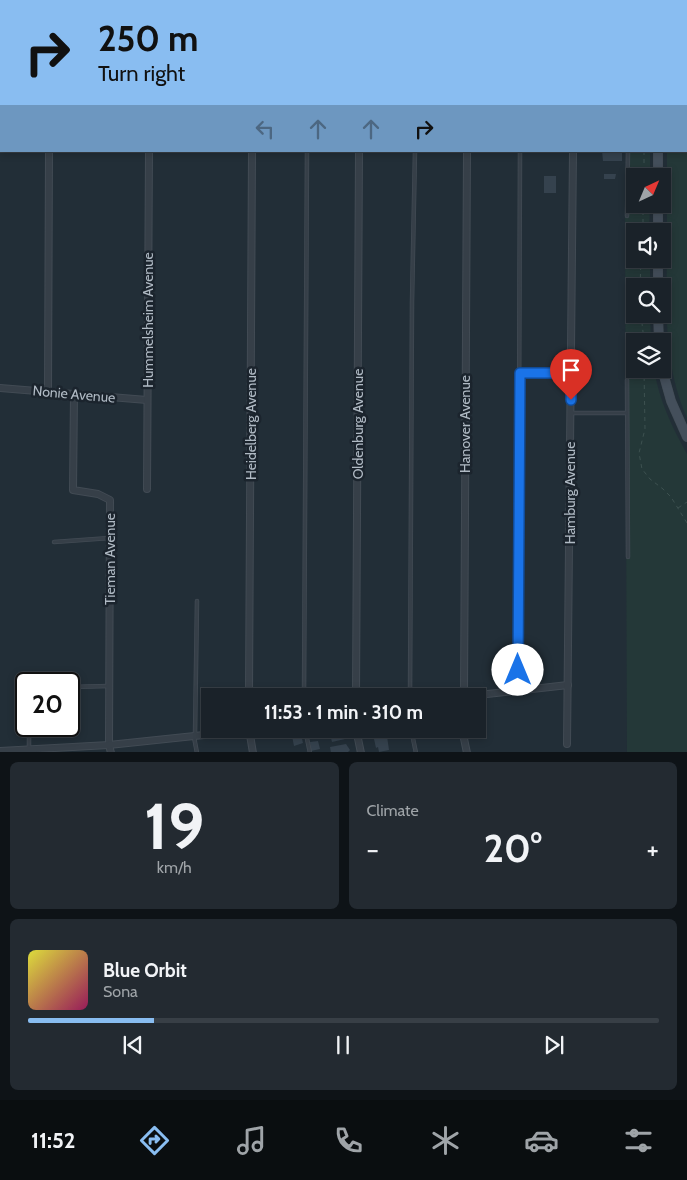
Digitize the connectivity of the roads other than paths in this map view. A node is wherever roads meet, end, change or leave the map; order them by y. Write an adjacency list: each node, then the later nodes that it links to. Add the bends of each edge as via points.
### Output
1 (49, 152): 19 (street)
2 (149, 152): 21 (street, Hummelsheim Avenue)
3 (252, 152): 33 (street, Heidelberg Avenue)
4 (307, 152): 34 (lane)
5 (359, 152): 35 (street, Oldenburg Avenue)
6 (415, 152): 36 (lane)
7 (467, 152): 37 (street, Hanover Avenue)
8 (520, 152): 14 (lane)
9 (573, 152): 15 (street, Hamburg Avenue)
10 (628, 152): 13 (lane)
11 (658, 152): 12 (main road)
12 (658, 168)
13 (627, 216)
14 (520, 373): 15 (lane); 38 (lane)
15 (571, 373): 22 (street, Hamburg Avenue)
16 (665, 378): 24 (main road)
17 (627, 380): 23 (lane)
18 (0, 388): 19 (street, Nonie Avenue)
19 (48, 392): 20 (street, Nonie Avenue)
20 (74, 394): 21 (street, Nonie Avenue); 26 (street, Tieman Avenue, via 74,490 98,494 110,500)
21 (147, 400): 25 (street, Hummelsheim Avenue)
22 (571, 413): 23 (lane); 30 (street, Hamburg Avenue)
23 (626, 413): 28 (lane)
24 (687, 437)
25 (147, 490)
26 (110, 538): 27 (lane); 31 (street, Tieman Avenue)
27 (54, 542)
28 (628, 557)
29 (197, 601): 41 (lane)
30 (568, 685): 38 (street); 48 (street, Hamburg Avenue)
31 (110, 686): 32 (lane); 49 (street, Tieman Avenue)
32 (80, 687)
33 (249, 688)
34 (304, 688)
35 (356, 688)
36 (410, 688)
37 (464, 688)
38 (518, 690): 39 (street)
39 (486, 694)
40 (201, 735): 41 (street)
41 (194, 736): 49 (street); 52 (lane)
42 (29, 737): 51 (lane)
43 (251, 738): 53 (street)
44 (307, 738): 54 (lane)
45 (358, 738): 55 (street)
46 (413, 738): 56 (lane)
47 (464, 738): 57 (street)
48 (567, 744)
49 (110, 749): 51 (street)
50 (0, 751): 51 (street)
51 (29, 751)
52 (197, 752)
53 (254, 752)
54 (310, 752)
55 (361, 752)
56 (416, 752)
57 (467, 752)

